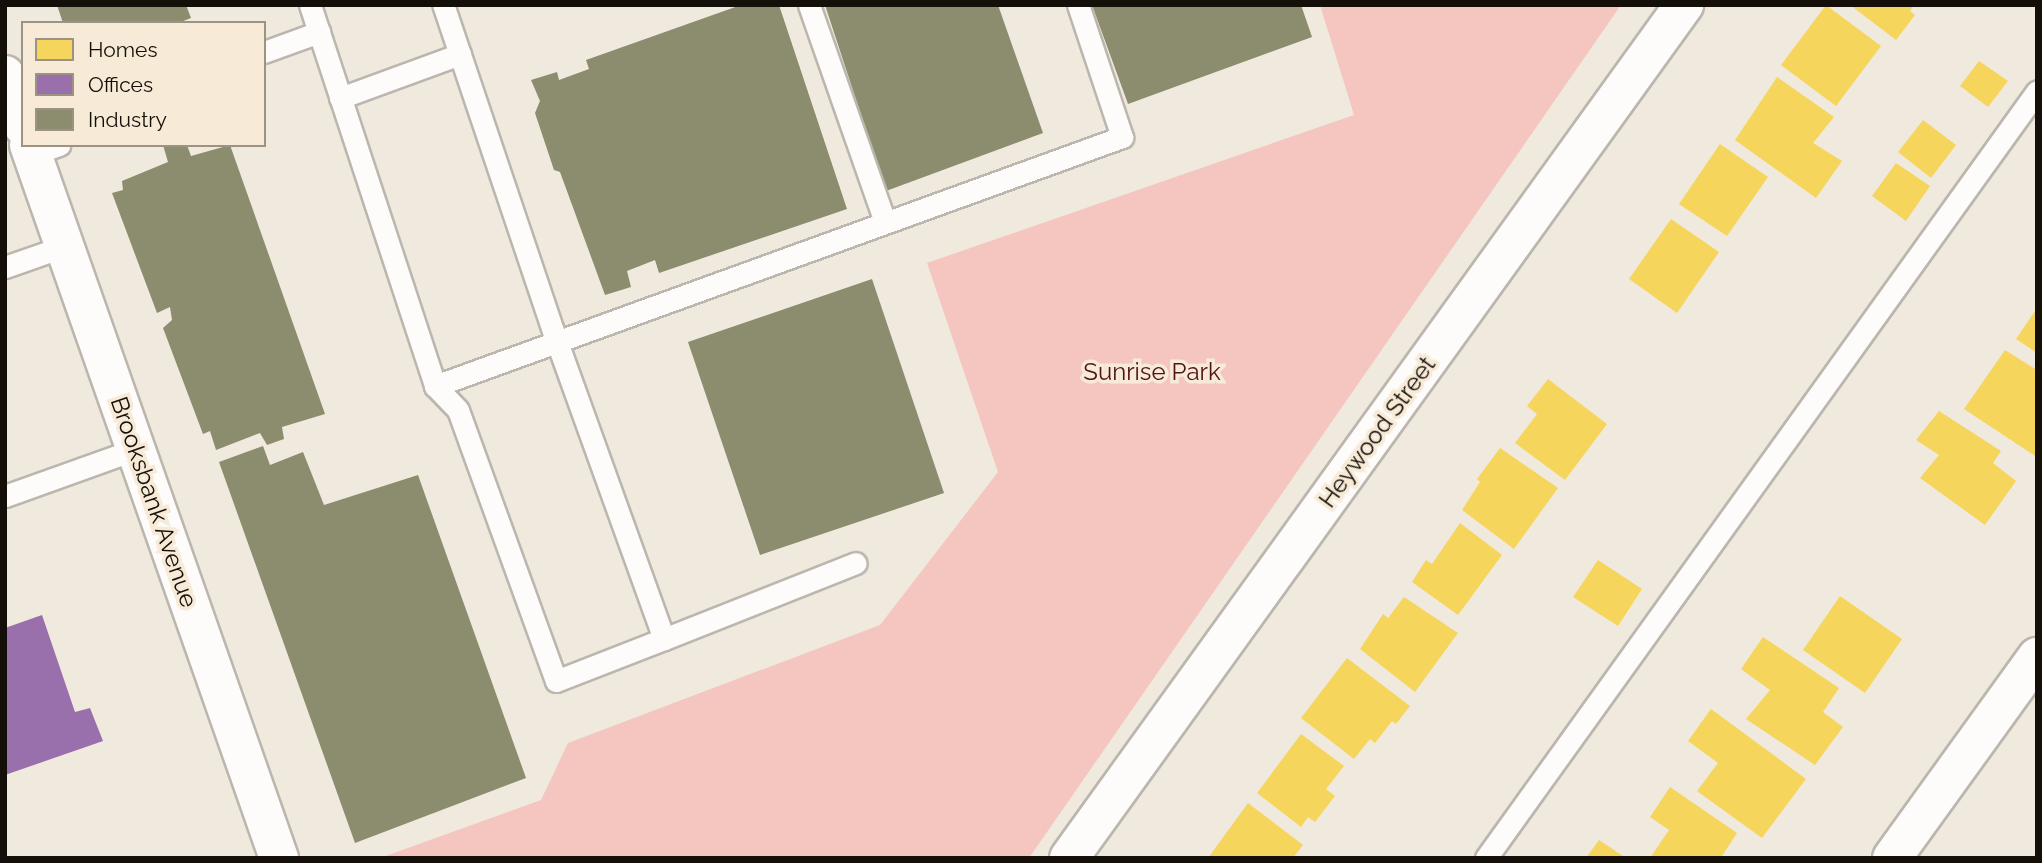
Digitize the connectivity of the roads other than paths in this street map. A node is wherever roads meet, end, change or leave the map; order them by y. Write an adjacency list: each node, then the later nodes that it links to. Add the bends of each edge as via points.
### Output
1 (310, 5): 6 (lane)
2 (443, 5): 8 (lane)
3 (809, 5): 12 (lane)
4 (1078, 5): 12 (lane, via 1122,137)
5 (1684, 5): 23 (street, Heywood Street)
6 (319, 33): 7 (lane); 10 (lane)
7 (266, 51)
8 (460, 54): 10 (lane); 15 (lane)
9 (2037, 91): 24 (lane)
10 (340, 98): 16 (lane)
11 (32, 147): 13 (street, Brooksbank Avenue)
12 (885, 222): 15 (lane)
13 (65, 246): 14 (lane); 17 (street, Brooksbank Avenue)
14 (5, 267)
15 (557, 342): 16 (lane); 20 (lane)
16 (435, 386): 20 (lane, via 458,411 556,681)
17 (136, 449): 18 (lane); 22 (street, Brooksbank Avenue)
18 (5, 496)
19 (856, 563): 20 (lane)
20 (664, 639)
21 (2037, 657): 25 (street)
22 (279, 858)
23 (1069, 858)
24 (1486, 858)
25 (1892, 858)

